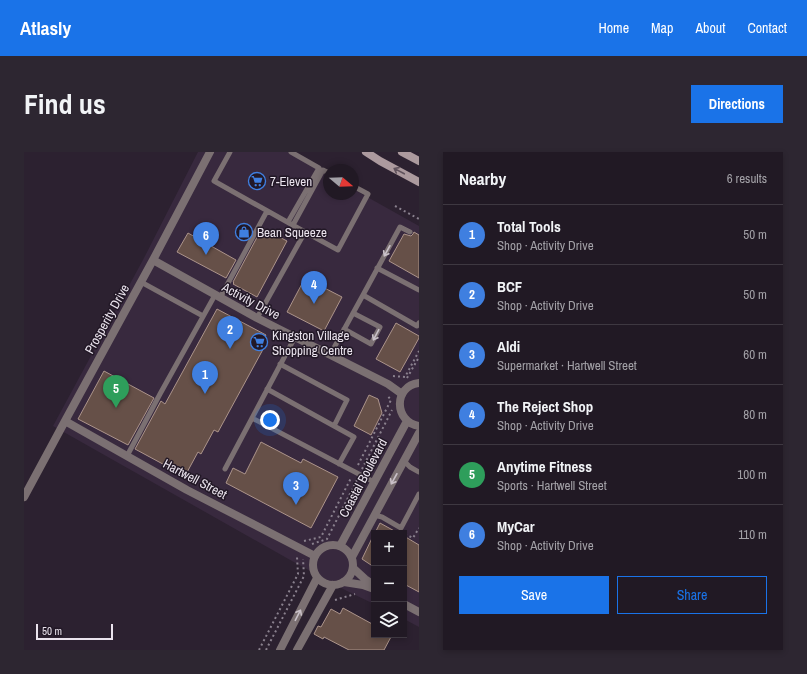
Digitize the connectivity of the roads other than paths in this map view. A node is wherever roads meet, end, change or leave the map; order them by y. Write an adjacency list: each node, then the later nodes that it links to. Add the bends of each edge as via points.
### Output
1 (210, 152): 14 (street, Prosperity Drive)
2 (230, 152): 10 (lane, via 214,181)
3 (291, 152): 11 (lane, via 319,168)
4 (366, 152): 8 (main road, one-way to 4)
5 (402, 152): 6 (main road)
6 (419, 161)
7 (323, 170): 11 (lane)
8 (419, 182)
9 (359, 189): 12 (lane, via 368,194 338,250)
10 (267, 210): 11 (lane); 19 (lane)
11 (290, 224): 12 (lane)
12 (305, 232): 22 (lane)
13 (410, 232): 15 (lane, one-way to 15, via 400,227)
14 (153, 260): 16 (street, Prosperity Drive); 19 (street, Activity Drive)
15 (377, 268): 17 (lane); 18 (lane)
16 (142, 282): 21 (lane); 32 (street, Prosperity Drive)
17 (419, 290)
18 (363, 295): 20 (lane); 23 (lane, via 417,326)
19 (218, 297): 21 (lane); 22 (street, Activity Drive)
20 (353, 313): 24 (lane); 24 (lane, one-way to 24, via 380,327 372,344)
21 (203, 316): 37 (lane)
22 (257, 318): 25 (street, Activity Drive)
23 (419, 323)
24 (344, 329): 26 (lane)
25 (294, 337): 26 (street, Activity Drive); 27 (lane)
26 (330, 355): 30 (street, Activity Drive)
27 (280, 364): 29 (lane); 34 (lane, via 347,400)
28 (419, 383): 30 (street)
29 (267, 389): 31 (lane); 34 (lane)
30 (399, 392): 33 (street, via 401,411)
31 (252, 418): 39 (lane); 40 (lane)
32 (65, 421): 37 (street, Hartwell Street); 44 (street, Prosperity Drive)
33 (407, 421): 35 (street); 42 (street, Coastal Boulevard)
34 (334, 426): 39 (lane, via 354,437)
35 (419, 426)
36 (419, 433): 38 (street, Coastal Boulevard)
37 (127, 456): 47 (street, Hartwell Street)
38 (404, 461): 41 (lane); 45 (street, Coastal Boulevard, one-way to 45)
39 (339, 464): 42 (lane)
40 (225, 469)
41 (419, 472)
42 (374, 482): 46 (street, Coastal Boulevard)
43 (419, 494): 45 (lane, via 401,528)
44 (24, 497)
45 (374, 515): 48 (street, Coastal Boulevard)
46 (340, 546): 47 (street, via 323,547); 48 (street)
47 (315, 556): 50 (street, via 313,567)
48 (352, 557): 49 (street)
49 (353, 568): 51 (street, via 349,578); 52 (street)
50 (317, 578): 53 (street); 57 (street, one-way to 50)
51 (344, 582): 53 (street); 54 (street)
52 (371, 583)
53 (333, 585): 58 (street)
54 (371, 588)
55 (407, 606): 56 (street)
56 (419, 612)
57 (280, 650)
58 (297, 650)

